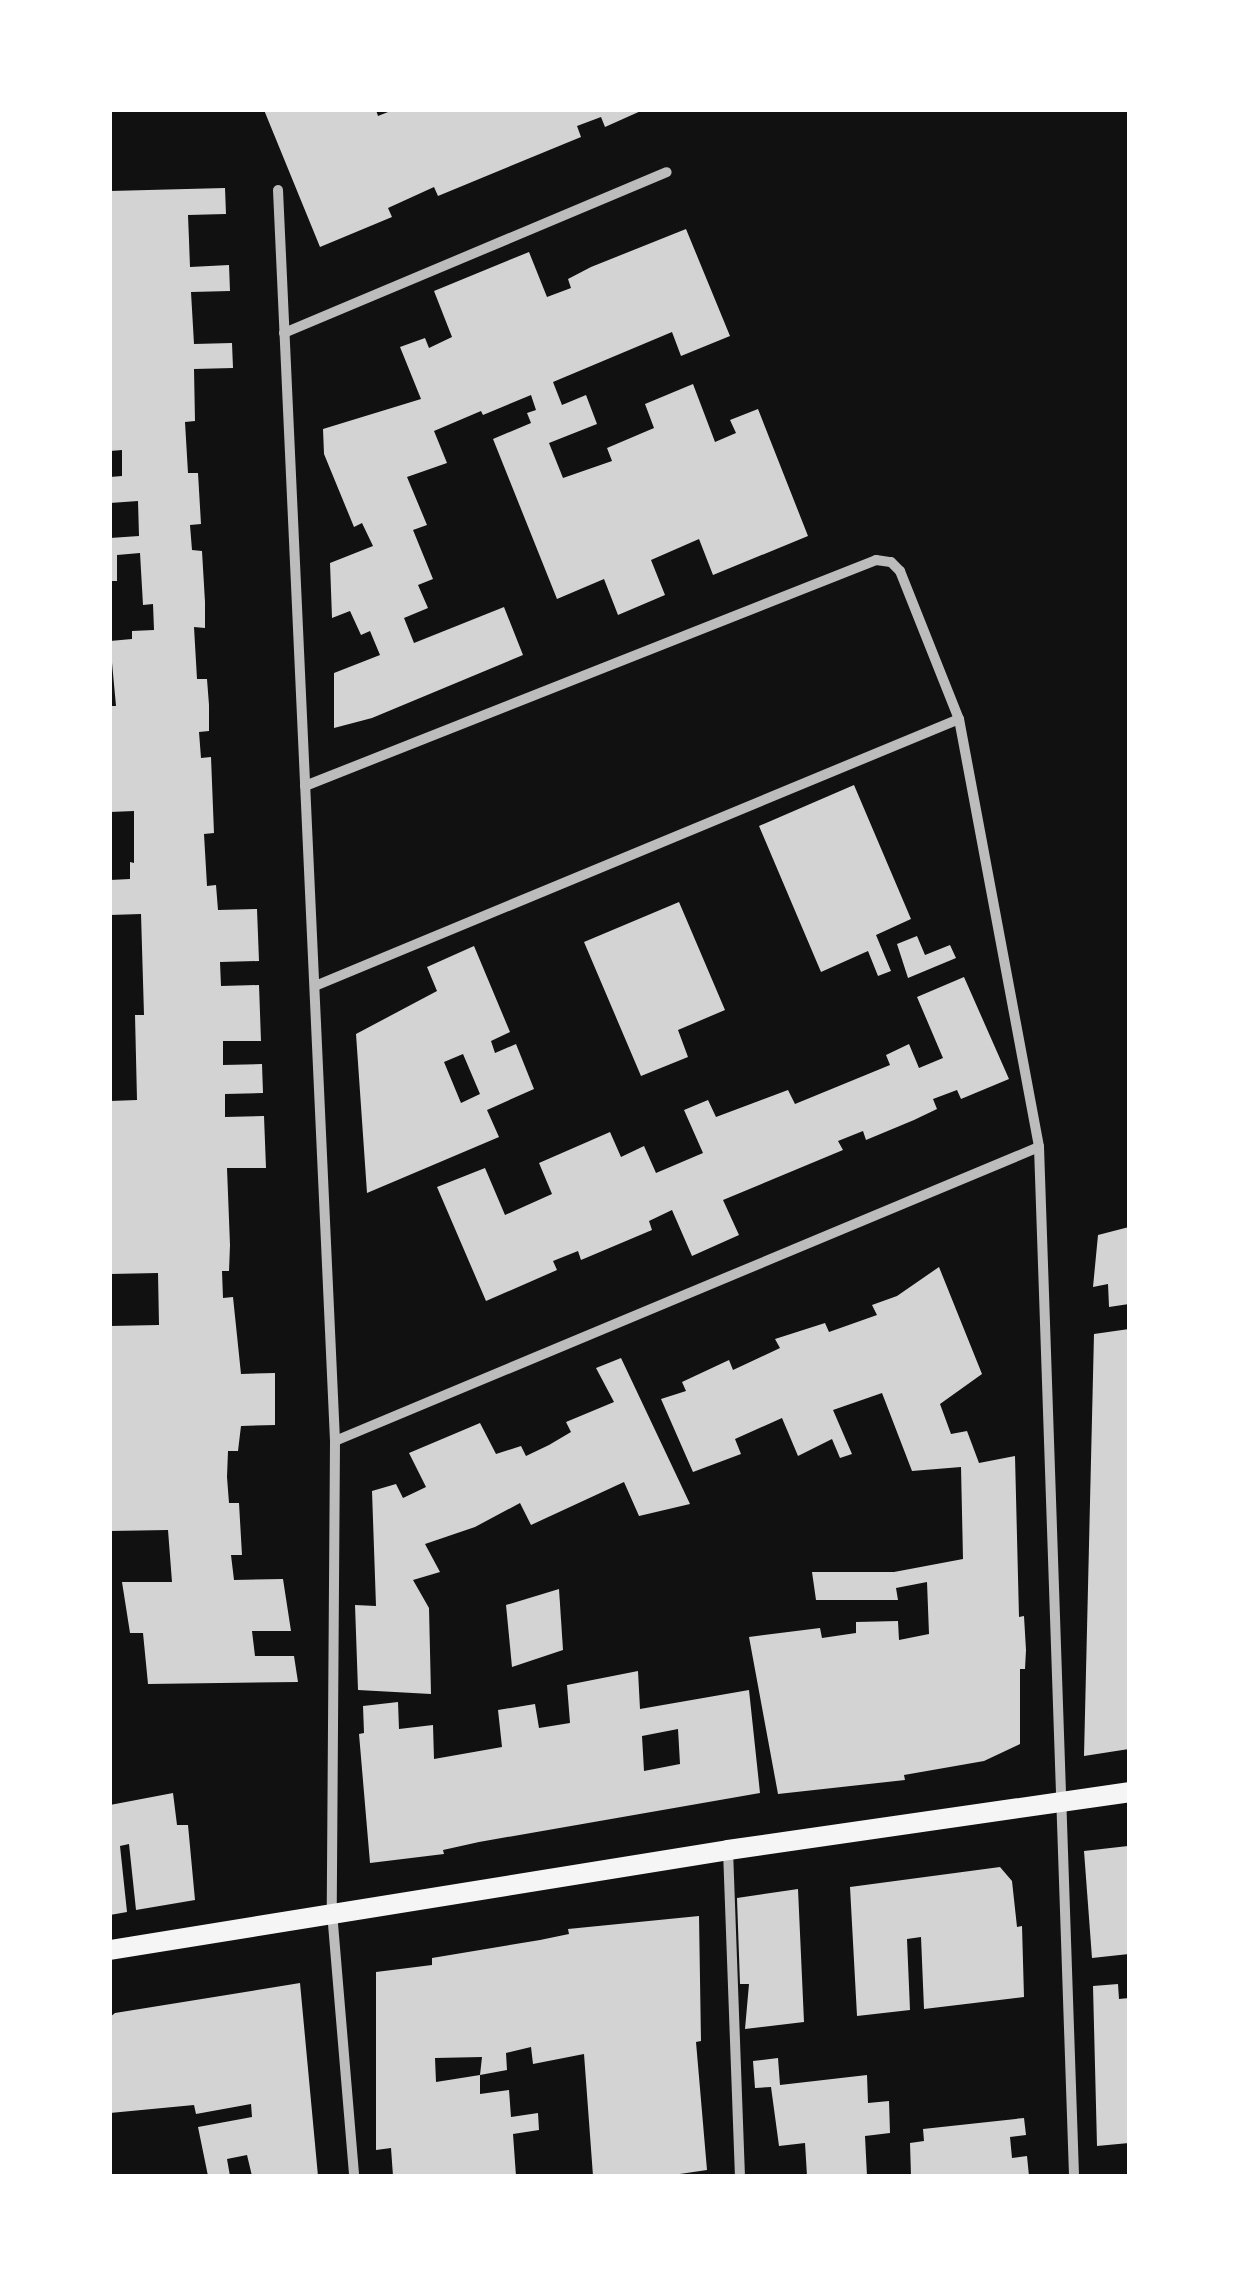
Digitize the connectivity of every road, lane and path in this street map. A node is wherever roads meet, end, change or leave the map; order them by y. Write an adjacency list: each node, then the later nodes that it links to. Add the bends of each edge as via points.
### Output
1 (667, 172): 3 (street)
2 (278, 190): 3 (street)
3 (284, 333): 5 (street)
4 (959, 719): 5 (street, via 900,571 876,560); 6 (street); 7 (street)
5 (305, 786): 6 (street)
6 (315, 986): 8 (street)
7 (1040, 1147): 8 (street); 10 (street)
8 (336, 1440): 12 (street)
9 (1129, 1792): 10 (main road)
10 (1060, 1803): 11 (main road); 16 (street)
11 (728, 1850): 12 (main road); 15 (street)
12 (332, 1912): 13 (main road); 14 (street)
13 (110, 1950)
14 (354, 2176)
15 (740, 2176)
16 (1074, 2176)

